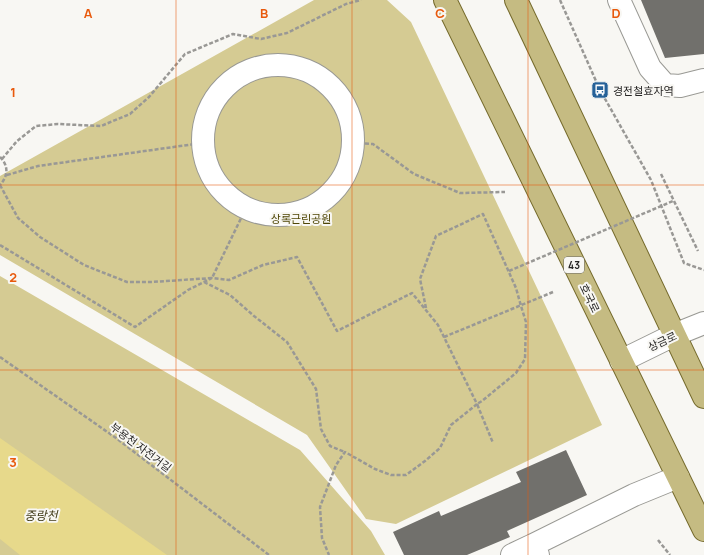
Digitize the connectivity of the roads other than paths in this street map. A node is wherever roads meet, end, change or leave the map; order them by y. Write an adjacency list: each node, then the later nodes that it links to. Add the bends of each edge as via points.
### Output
1 (445, 0): 8 (main road, 호국로 / 43)
2 (516, 0): 7 (main road)
3 (619, 0): 4 (street, via 650,68 665,85 680,86)
4 (704, 80)
5 (246, 208): 5 (street, via 232,200 210,174 202,143 209,109 218,94 230,82 244,72 260,66 278,64 295,66 311,72 326,82 337,94 352,126 353,143 344,175 324,200 294,214 261,214)
6 (704, 323): 7 (street, 상금로)
7 (674, 335): 8 (street, 상금로); 9 (main road)
8 (621, 360): 10 (main road, 호국로 / 43)
9 (704, 397)
10 (678, 477): 11 (main road, 호국로 / 43); 12 (street, via 634,495)
11 (704, 530)
12 (536, 550): 13 (street)
13 (512, 555)

